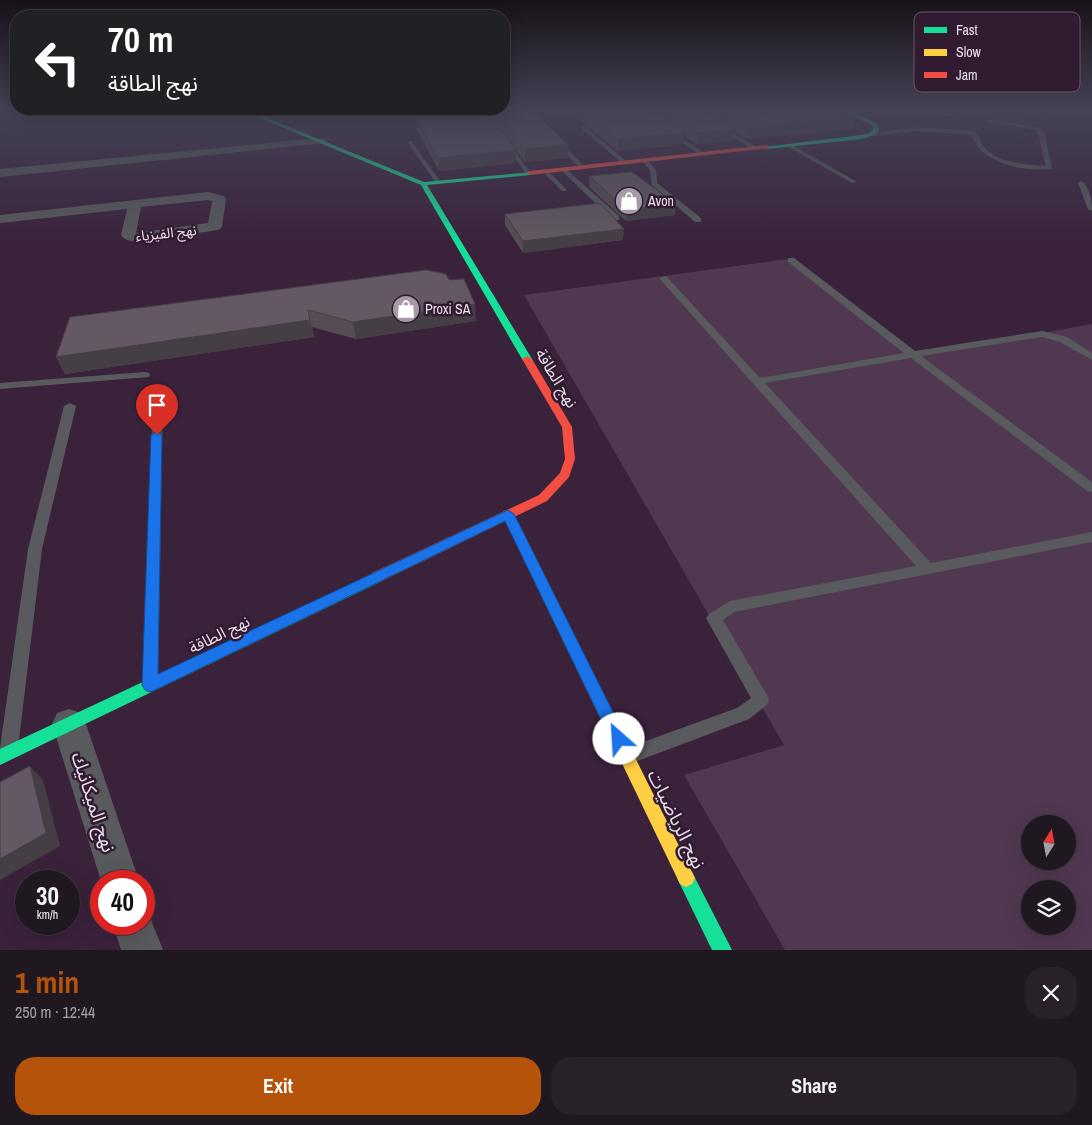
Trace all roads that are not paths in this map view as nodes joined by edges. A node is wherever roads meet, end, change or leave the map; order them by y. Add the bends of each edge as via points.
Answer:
1 (177, 155) edge
2 (354, 155) edge
3 (419, 155) edge
4 (515, 155) edge
5 (570, 155) edge
6 (616, 155) edge
7 (689, 155) edge
8 (808, 155) edge
9 (992, 155) edge
10 (1047, 155) edge
11 (644, 160) junction
12 (624, 162) junction
13 (582, 167) junction
14 (563, 169) junction
15 (545, 171) junction
16 (0, 173) edge
17 (528, 173) junction
18 (438, 182) junction
19 (854, 182) dead end
20 (1081, 183) dead end
21 (423, 184) junction
22 (564, 190) dead end
23 (135, 204) junction
24 (1092, 209) edge
25 (616, 218) edge
26 (0, 219) edge
27 (698, 220) dead end
28 (791, 260) dead end
29 (664, 278) dead end
30 (912, 354) junction
31 (1092, 357) edge
32 (145, 375) dead end
33 (758, 381) junction
34 (0, 386) edge
35 (158, 396) dead end
36 (70, 406) dead end
37 (1092, 488) edge
38 (508, 514) junction
39 (1092, 536) edge
40 (928, 569) junction
41 (150, 685) junction
42 (69, 724) junction
43 (4, 755) edge
44 (627, 756) junction
45 (116, 870) edge
46 (137, 935) edge
47 (142, 950) edge
48 (722, 950) edge

1 - 16 street
2 - 21 street
3 - 18 lane
4 - 17 lane
5 - 13 lane
6 - 12 lane
7 - 11 street
8 - 19 lane
9 - 10 lane via 1010,164 1050,168
11 - 12 street
11 - 27 lane via 653,170 654,184
12 - 13 street
13 - 14 street
14 - 15 street
14 - 25 lane
15 - 17 street
15 - 22 lane
17 - 18 street
18 - 21 street
20 - 24 lane
21 - 38 street, نهج الطاقة via 567,427 573,450 559,484 543,498
23 - 23 street, نهج الفيزياء via 208,196 219,199 215,226 137,238 128,235
23 - 26 street, نهج الفيزياء
28 - 30 lane
29 - 33 lane
30 - 31 lane via 1046,333 1057,335
30 - 33 lane
30 - 37 lane
32 - 34 lane
33 - 40 lane
35 - 41 lane
36 - 43 lane via 36,549
38 - 41 street, نهج الطاقة
38 - 44 street, نهج الرياضيات
39 - 40 lane
40 - 44 lane via 730,607 714,618 761,700 743,714
41 - 42 street, نهج الطاقة
42 - 43 street, نهج الطاقة
42 - 45 street, نهج الميكانيك
44 - 48 street, نهج الرياضيات
46 - 47 street

